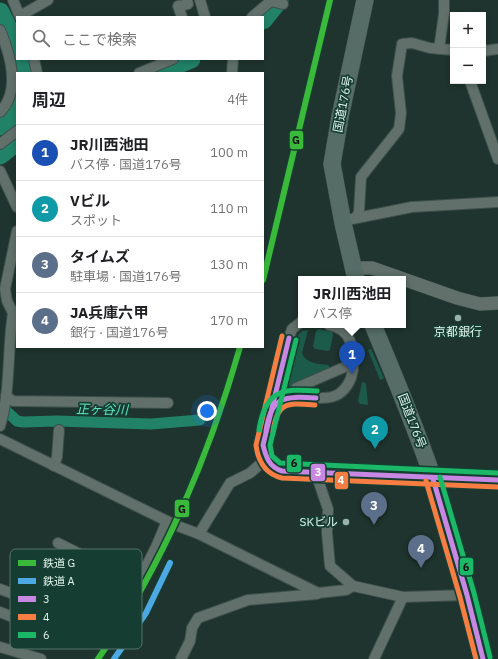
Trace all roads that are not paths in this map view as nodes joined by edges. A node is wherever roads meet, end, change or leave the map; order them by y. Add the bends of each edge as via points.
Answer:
1 (13, 0) edge
2 (48, 0) edge
3 (187, 0) edge
4 (200, 0) edge
5 (272, 0) edge
6 (365, 0) edge
7 (444, 0) edge
8 (282, 4) dead end
9 (20, 16) edge
10 (22, 16) edge
11 (182, 16) edge
12 (205, 16) edge
13 (253, 16) edge
14 (0, 30) edge
15 (439, 49) junction
16 (498, 49) edge
17 (450, 50) edge
18 (486, 51) edge
19 (34, 60) edge
20 (167, 60) edge
21 (233, 60) edge
22 (156, 62) edge
23 (38, 72) edge
24 (141, 72) edge
25 (232, 72) edge
26 (471, 84) edge
27 (0, 112) edge
28 (16, 132) edge
29 (0, 144) edge
30 (498, 159) edge
31 (0, 171) edge
32 (498, 202) edge
33 (16, 205) edge
34 (349, 220) junction
35 (16, 241) edge
36 (355, 273) edge
37 (395, 276) edge
38 (12, 280) edge
39 (406, 280) edge
40 (8, 301) edge
41 (498, 303) edge
42 (298, 324) edge
43 (339, 328) edge
44 (374, 328) edge
45 (354, 356) junction
46 (290, 398) junction
47 (5, 399) junction
48 (168, 403) dead end
49 (271, 409) junction
50 (0, 426) edge
51 (59, 430) dead end
52 (0, 439) edge
53 (266, 460) junction
54 (54, 466) junction
55 (282, 471) joint
56 (316, 474) junction
57 (433, 479) junction
58 (498, 480) edge
59 (167, 520) junction
60 (199, 534) junction
61 (58, 543) dead end
62 (70, 549) edge
63 (142, 575) edge
64 (353, 586) junction
65 (0, 589) edge
66 (10, 593) edge
67 (318, 593) junction
68 (467, 595) junction
69 (403, 598) junction
70 (0, 612) edge
71 (10, 616) edge
72 (0, 647) edge
73 (185, 657) edge
74 (41, 659) edge
75 (374, 659) edge
76 (483, 659) edge

1 - 9 street
2 - 10 street
3 - 11 street via 188,4 178,6
4 - 12 street
5 - 8 street
5 - 13 street
6 - 34 highway, 国道176号 via 332,164
7 - 15 street
14 - 27 street via 10,58 12,78 6,106
15 - 17 street
15 - 34 street via 412,43 402,44 397,76 401,113 399,129 360,177 359,212
16 - 18 street
19 - 23 street
20 - 22 street
21 - 25 street
22 - 24 street
26 - 30 street
28 - 29 street
31 - 33 street
32 - 34 street via 412,207
34 - 36 highway, 国道176号
35 - 38 street
36 - 37 street via 372,268
38 - 40 street via 5,289
39 - 41 street via 480,304
40 - 47 street via 13,313
42 - 49 street via 292,329 289,338
43 - 45 street via 348,337
44 - 57 highway, 国道176号 via 409,410
45 - 46 street via 347,366 296,388
45 - 46 street via 348,384 336,396 328,399
46 - 49 street via 280,401
47 - 48 street
47 - 50 street
49 - 53 street via 263,444
51 - 54 street
52 - 54 street
53 - 55 street
53 - 60 street via 250,473 230,483
54 - 59 street
55 - 56 street
56 - 57 street
56 - 64 street via 328,508 330,566
57 - 58 street
57 - 68 highway, 国道176号
59 - 60 street
59 - 63 street
60 - 67 street
61 - 62 street
64 - 67 street via 346,590
64 - 69 street
65 - 66 street
67 - 73 street via 248,600 198,618 192,628
68 - 69 street
68 - 76 highway, 国道176号
69 - 75 street
70 - 71 street
72 - 74 street

